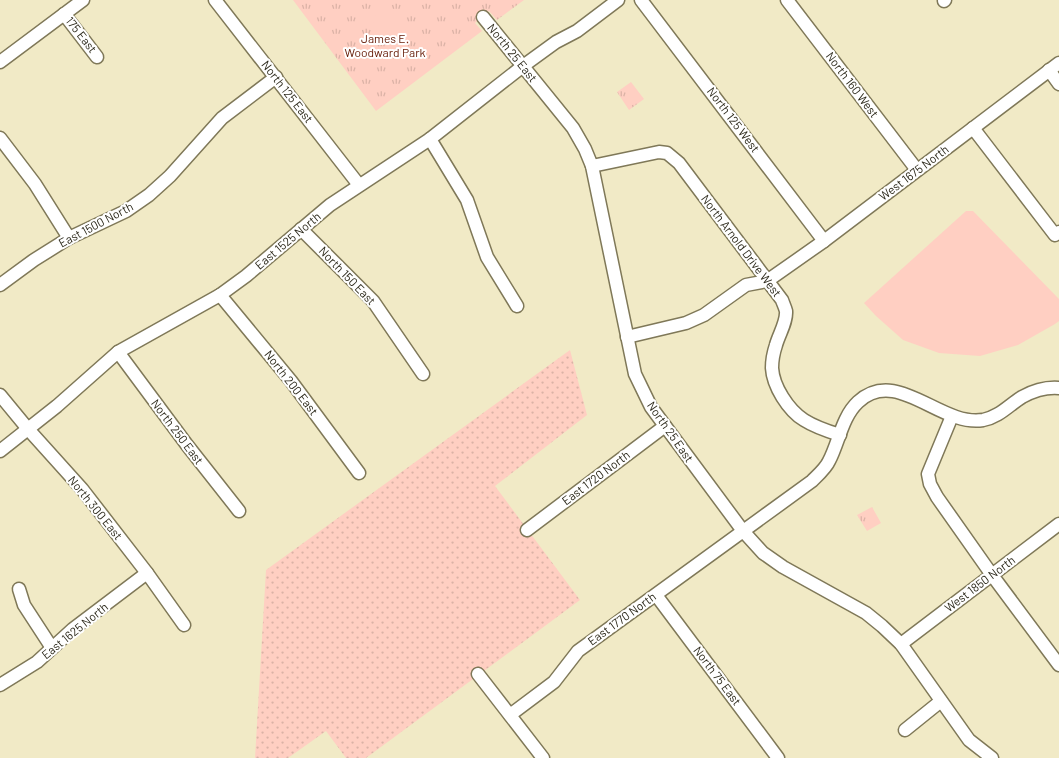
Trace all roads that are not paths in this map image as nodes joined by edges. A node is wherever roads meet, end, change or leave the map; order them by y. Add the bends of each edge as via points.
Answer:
1 (82, 0) edge
2 (215, 0) edge
3 (618, 0) edge
4 (641, 0) edge
5 (787, 0) edge
6 (64, 14) junction
7 (483, 18) dead end
8 (97, 57) dead end
9 (0, 62) edge
10 (523, 66) junction
11 (1054, 66) edge
12 (276, 77) junction
13 (1059, 84) edge
14 (973, 128) junction
15 (0, 138) edge
16 (430, 139) junction
17 (592, 166) junction
18 (917, 170) junction
19 (359, 185) junction
20 (301, 229) junction
21 (1059, 232) edge
22 (69, 238) junction
23 (824, 241) junction
24 (767, 281) junction
25 (0, 285) edge
26 (220, 296) junction
27 (517, 306) dead end
28 (627, 337) junction
29 (118, 352) junction
30 (423, 374) dead end
31 (1059, 388) edge
32 (0, 395) edge
33 (952, 416) junction
34 (665, 426) junction
35 (28, 429) junction
36 (840, 435) junction
37 (0, 451) edge
38 (360, 473) dead end
39 (239, 511) dead end
40 (1059, 524) edge
41 (527, 530) dead end
42 (743, 531) junction
43 (147, 573) junction
44 (992, 575) junction
45 (19, 589) dead end
46 (656, 595) junction
47 (184, 625) dead end
48 (901, 644) junction
49 (52, 648) junction
50 (1059, 665) edge
51 (478, 674) dead end
52 (0, 685) edge
53 (941, 701) junction
54 (510, 715) junction
55 (905, 730) dead end
56 (543, 758) edge
57 (778, 758) edge
58 (992, 758) edge

1 - 6 street
2 - 12 street, North 125 East
3 - 10 street, East 1525 North
4 - 23 street, North 125 West
5 - 18 street, North 160 West
6 - 8 street, 175 East
6 - 9 street
7 - 10 street, North 25 East
10 - 16 street, East 1525 North
10 - 17 street, North 25 East via 573,128
11 - 13 street
11 - 14 street, West 1675 North
12 - 19 street, North 125 East
12 - 22 street, East 1500 North via 222,118 149,195 126,211
14 - 18 street, West 1675 North
14 - 21 street via 1055,235
15 - 22 street via 35,184
16 - 19 street, East 1525 North
16 - 27 street via 467,200 487,258
17 - 24 street, North Arnold Drive West via 667,153 678,163
17 - 28 street, North 25 East
18 - 23 street, West 1675 North
19 - 20 street, East 1525 North
20 - 26 street, East 1525 North
20 - 30 street, North 150 East via 373,301
22 - 25 street, East 1500 North
23 - 24 street, West 1675 North
24 - 28 street via 746,285 704,315 686,323
24 - 36 street, North Arnold Drive West via 786,310 772,368 783,399 802,419
26 - 29 street, East 1525 North
26 - 38 street, North 200 East via 291,381
28 - 34 street, North 25 East via 634,374
29 - 35 street, East 1525 North
29 - 39 street, North 250 East
31 - 33 street via 1023,396 998,415 983,420 962,420
32 - 35 street, North 300 East
33 - 36 street, East 1770 North via 898,392 883,390 869,394 857,403
33 - 44 street via 928,474 930,484
34 - 41 street, East 1720 North
34 - 42 street, North 25 East
35 - 37 street, East 1525 North
35 - 43 street, North 300 East via 82,490
36 - 42 street, East 1770 North via 829,462 812,481
40 - 44 street, West 1850 North
42 - 46 street, East 1770 North
42 - 48 street, North 25 East via 763,553 866,613
43 - 47 street, North 300 East
43 - 49 street, East 1625 North
44 - 48 street, West 1850 North
44 - 50 street
45 - 49 street via 24,606
46 - 54 street, East 1770 North via 578,651 554,682
46 - 57 street, North 75 East
48 - 53 street, North 25 East
49 - 52 street, East 1625 North via 37,662
51 - 54 street
53 - 55 street
53 - 58 street, North 25 East via 969,740
54 - 56 street

